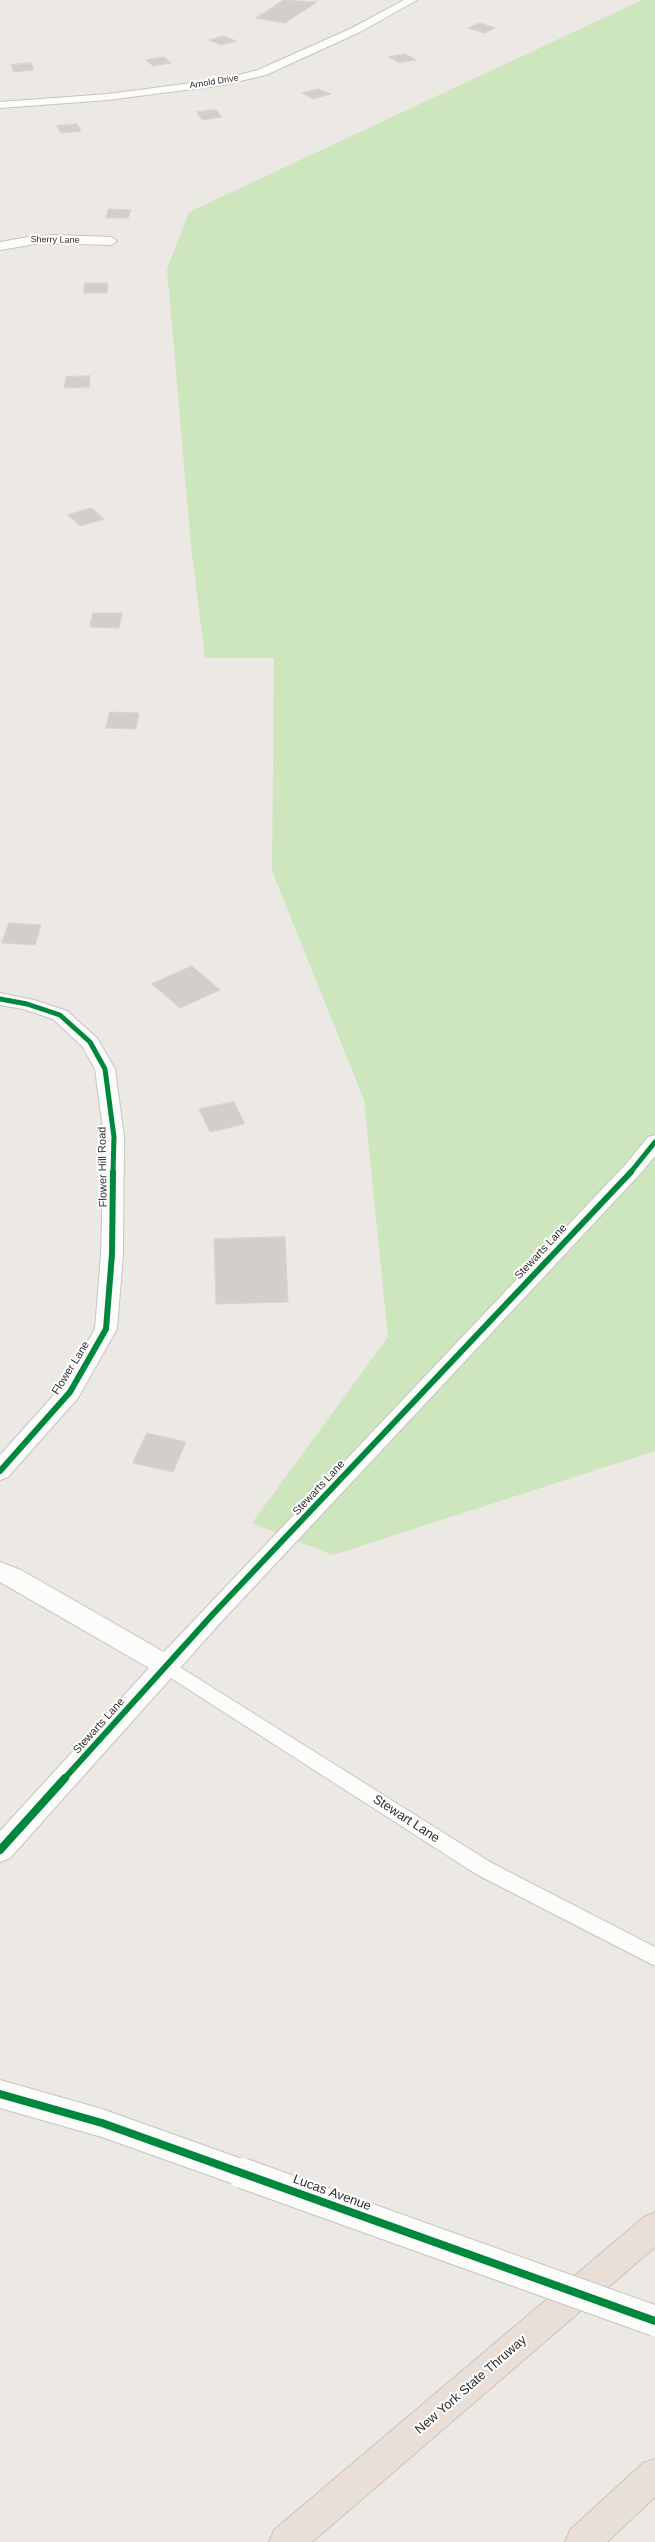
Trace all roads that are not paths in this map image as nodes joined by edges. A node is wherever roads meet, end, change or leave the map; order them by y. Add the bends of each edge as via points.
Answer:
1 (412, 0) edge
2 (0, 105) edge
3 (111, 241) dead end
4 (0, 246) edge
5 (0, 999) edge
6 (655, 1142) edge
7 (112, 1254) joint
8 (0, 1471) edge
9 (0, 1572) edge
10 (167, 1666) junction
11 (0, 1850) edge
12 (655, 1957) edge
13 (0, 2094) edge
14 (655, 2227) edge
15 (655, 2321) edge
16 (655, 2475) edge
17 (286, 2542) edge
18 (582, 2542) edge

1 - 2 street, Arnold Drive via 356,30 262,73 223,82 108,97
3 - 4 street, Sherry Lane via 43,238
5 - 7 street, Flower Hill Road via 27,1004 60,1015 90,1042 105,1069 114,1137
6 - 10 street, Stewarts Lane via 633,1169 213,1614
7 - 8 street, Flower Lane via 106,1329 70,1392
9 - 10 street
10 - 11 street, Stewarts Lane
10 - 12 lane, Stewart Lane via 483,1868
13 - 15 street, Lucas Avenue, bridge via 102,2123
14 - 17 highway, New York State Thruway
16 - 18 highway

